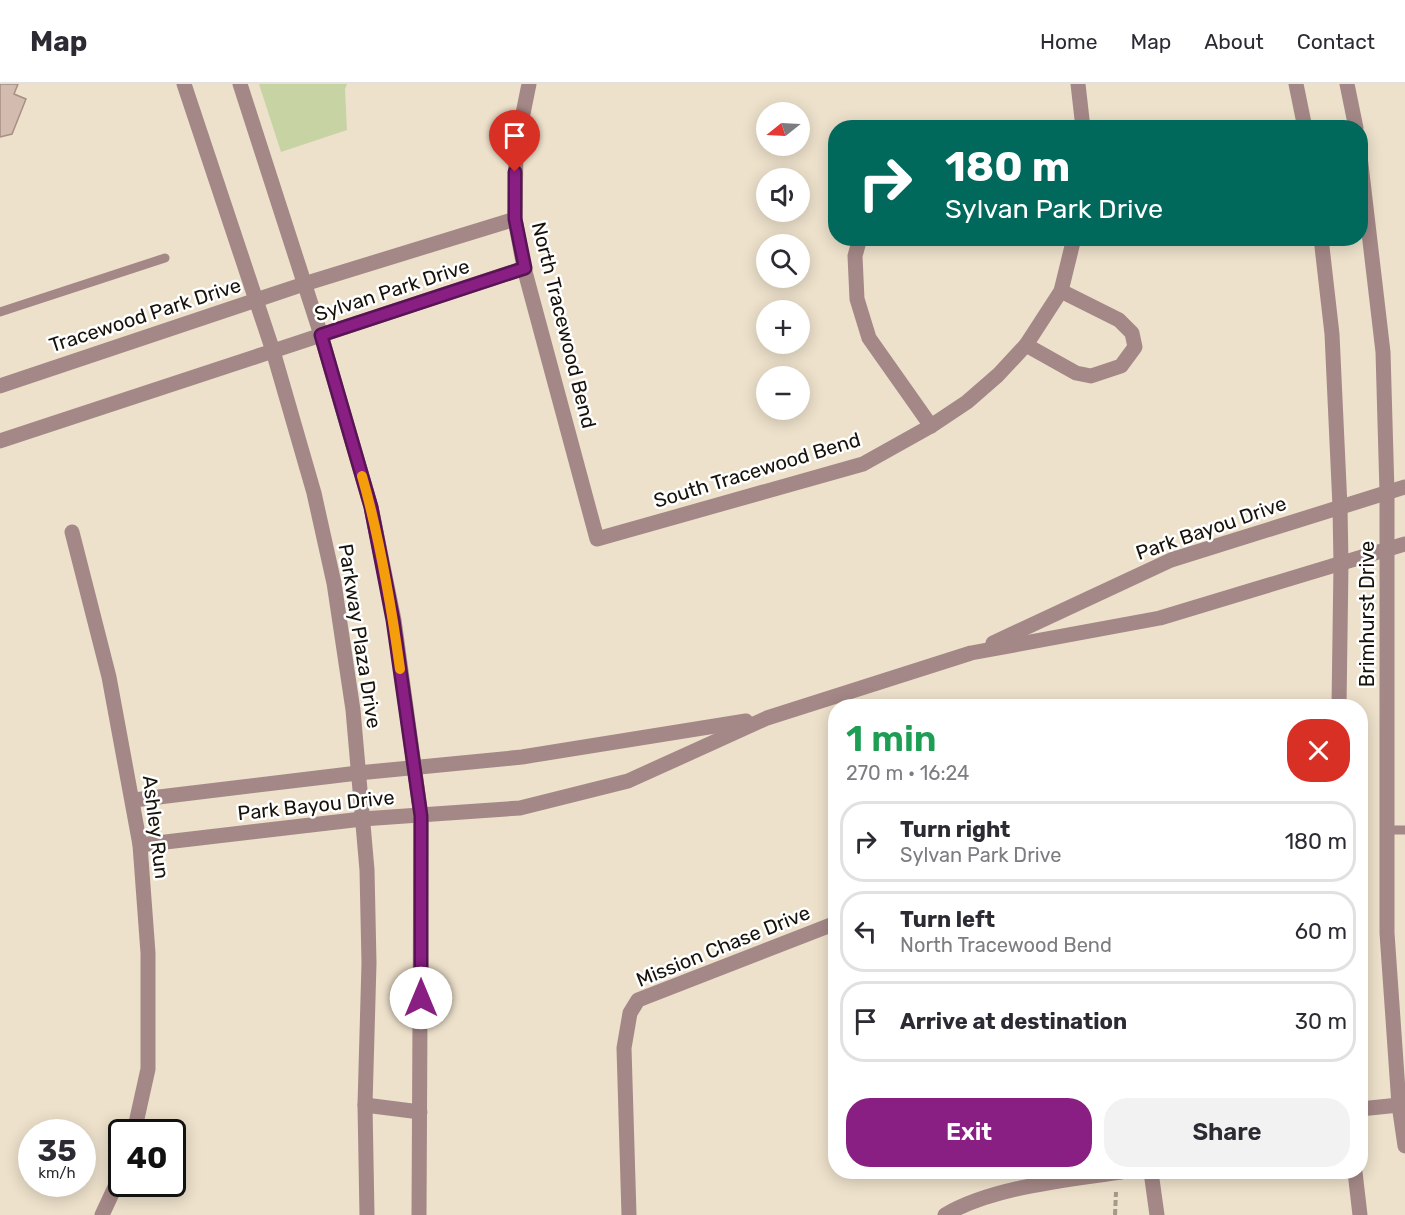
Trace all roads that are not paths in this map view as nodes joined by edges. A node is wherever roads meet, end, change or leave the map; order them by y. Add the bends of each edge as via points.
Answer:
1 (184, 84) edge
2 (240, 84) edge
3 (530, 84) edge
4 (1078, 84) edge
5 (1296, 84) edge
6 (1347, 84) edge
7 (1082, 120) edge
8 (1303, 120) edge
9 (1354, 120) edge
10 (515, 219) junction
11 (1368, 224) edge
12 (858, 246) edge
13 (1072, 246) edge
14 (1322, 246) edge
15 (165, 258) dead end
16 (525, 268) junction
17 (304, 284) junction
18 (1060, 291) junction
19 (257, 300) junction
20 (0, 312) edge
21 (321, 335) junction
22 (1026, 345) junction
23 (273, 351) junction
24 (0, 386) edge
25 (931, 426) junction
26 (0, 441) edge
27 (1405, 487) edge
28 (1388, 492) junction
29 (1340, 507) junction
30 (72, 532) dead end
31 (597, 539) joint
32 (1405, 544) edge
33 (1388, 550) junction
34 (1341, 564) junction
35 (971, 653) junction
36 (1339, 699) edge
37 (767, 718) junction
38 (414, 768) junction
39 (358, 773) junction
40 (134, 800) junction
41 (421, 816) junction
42 (362, 819) junction
43 (1387, 830) junction
44 (1405, 830) edge
45 (141, 845) junction
46 (828, 927) edge
47 (365, 1105) junction
48 (1399, 1105) junction
49 (1368, 1109) edge
50 (420, 1112) junction
51 (137, 1119) edge
52 (1405, 1146) edge
53 (1075, 1179) edge
54 (1152, 1179) edge
55 (1356, 1179) edge
56 (110, 1197) edge
57 (102, 1215) edge
58 (367, 1215) edge
59 (419, 1215) edge
60 (629, 1215) edge
61 (945, 1215) edge
62 (1158, 1215) edge
63 (1360, 1215) edge

1 - 19 street, Parkway Plaza Drive
2 - 17 street, Parkway Plaza Drive
3 - 10 street, North Tracewood Bend via 516,148
4 - 7 street
5 - 8 street
6 - 9 street
10 - 16 street, North Tracewood Bend
10 - 17 street, Sylvan Park Drive
11 - 28 street, Brimhurst Drive via 1383,352
12 - 25 street via 857,299 869,338
13 - 18 street, South Tracewood Bend
14 - 29 street, Brimhurst Drive via 1332,334
15 - 20 lane
16 - 21 street, Sylvan Park Drive
16 - 31 street, North Tracewood Bend
17 - 19 street, Tracewood Park Drive
17 - 21 street, Parkway Plaza Drive
18 - 22 street, South Tracewood Bend
18 - 22 street via 1119,320 1132,333 1135,347 1122,366 1091,376 1076,373
19 - 23 street, Parkway Plaza Drive
19 - 24 street, Tracewood Park Drive
21 - 23 street, Sylvan Park Drive
21 - 38 street, Parkway Plaza Drive via 371,507 393,620
22 - 25 street, South Tracewood Bend via 967,402
23 - 26 street
23 - 39 street, Parkway Plaza Drive via 314,493 334,584
25 - 31 street, South Tracewood Bend via 863,464
27 - 28 street, Park Bayou Drive
28 - 29 street, Park Bayou Drive
28 - 33 street, Brimhurst Drive
29 - 34 street, Brimhurst Drive
29 - 35 street, Park Bayou Drive via 1171,560
30 - 40 street, Ashley Run via 109,676
32 - 33 street, Park Bayou Drive
33 - 34 street, Park Bayou Drive
33 - 43 street, Brimhurst Drive
34 - 35 street, Park Bayou Drive via 1160,618
34 - 36 street, Brimhurst Drive
35 - 37 street, Park Bayou Drive
37 - 38 street, Park Bayou Drive via 522,757
37 - 41 street, Park Bayou Drive via 628,781 520,808
38 - 39 street, Park Bayou Drive
38 - 41 street, Parkway Plaza Drive
39 - 40 street, Park Bayou Drive
39 - 42 street, Parkway Plaza Drive
40 - 45 street, Ashley Run
41 - 42 street, Park Bayou Drive
41 - 50 street, Parkway Plaza Drive
42 - 45 street, Park Bayou Drive
42 - 47 street, Parkway Plaza Drive via 369,963
43 - 44 lane
43 - 48 street, Brimhurst Drive via 1387,933
45 - 51 street, Ashley Run via 148,953 148,1069
46 - 60 street, Mission Chase Drive via 638,1000 630,1013 624,1048
47 - 50 street
47 - 58 street, Parkway Plaza Drive
48 - 49 street
48 - 52 street, Brimhurst Drive
50 - 59 street, Parkway Plaza Drive
53 - 61 street via 964,1204
54 - 62 street
55 - 63 street
56 - 57 street

